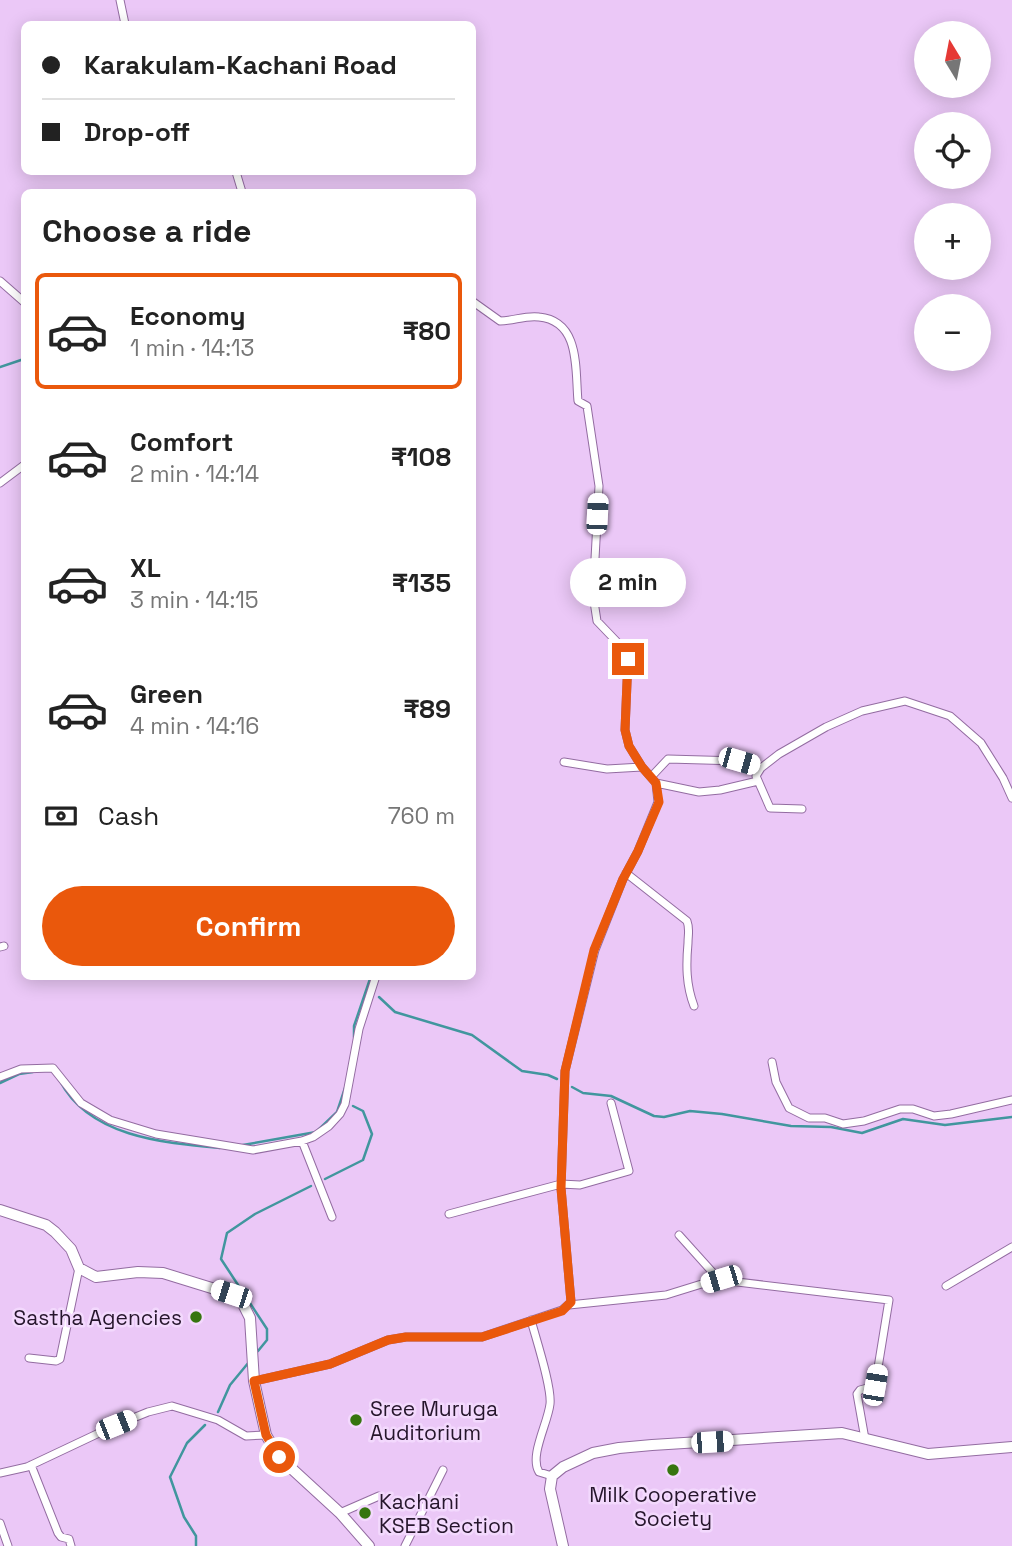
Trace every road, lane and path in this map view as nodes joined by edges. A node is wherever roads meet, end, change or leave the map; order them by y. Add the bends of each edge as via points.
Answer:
1 (120, 0) edge
2 (124, 21) edge
3 (0, 281) edge
4 (21, 299) edge
5 (476, 304) edge
6 (21, 467) edge
7 (0, 483) edge
8 (564, 762) dead end
9 (642, 767) junction
10 (761, 768) junction
11 (654, 780) junction
12 (758, 781) junction
13 (1012, 798) edge
14 (802, 809) dead end
15 (626, 873) junction
16 (375, 980) edge
17 (694, 1006) dead end
18 (772, 1062) dead end
19 (0, 1077) edge
20 (1012, 1100) edge
21 (611, 1103) dead end
22 (302, 1141) junction
23 (561, 1184) junction
24 (0, 1210) edge
25 (449, 1214) dead end
26 (332, 1217) dead end
27 (679, 1235) dead end
28 (1012, 1247) edge
29 (79, 1268) junction
30 (721, 1279) junction
31 (946, 1286) dead end
32 (569, 1305) junction
33 (531, 1320) junction
34 (29, 1359) dead end
35 (254, 1381) junction
36 (266, 1435) junction
37 (865, 1439) junction
38 (1012, 1447) edge
39 (31, 1465) junction
40 (443, 1470) dead end
41 (0, 1473) edge
42 (552, 1476) junction
43 (379, 1496) dead end
44 (340, 1513) junction
45 (0, 1523) edge
46 (8, 1546) edge
47 (71, 1546) edge
48 (369, 1546) edge
49 (405, 1546) edge
50 (563, 1546) edge

1 - 2 street
3 - 4 street
5 - 9 street via 500,321 552,319 571,338 578,401 587,406 599,486 593,595 597,621 628,659 625,730
6 - 7 street
8 - 9 street via 607,769
9 - 11 street
10 - 11 street via 739,761 668,759
10 - 12 street
10 - 13 street via 825,727 862,711 905,701 950,716 981,743
11 - 12 street via 699,792
11 - 15 street via 659,802
12 - 14 street via 770,808
15 - 17 street via 687,921 688,990
15 - 23 street via 594,950 565,1071
16 - 22 street via 359,1029 345,1104 330,1126
18 - 20 street via 789,1108 808,1118 844,1124 900,1109 934,1116
19 - 22 street via 21,1069 53,1068 82,1103 110,1120 156,1134 253,1150
21 - 23 street via 629,1171 580,1185
22 - 26 street
23 - 25 street
23 - 32 street
24 - 29 main road via 55,1232 71,1249
27 - 30 street
28 - 31 street
29 - 34 street via 60,1359
29 - 35 main road via 96,1277 163,1273 237,1296 250,1318
30 - 32 street via 666,1295
30 - 37 street via 889,1300 875,1386 857,1394
32 - 33 street
33 - 35 street via 482,1337 388,1340 330,1364
33 - 42 street via 550,1400 536,1468
35 - 36 main road
36 - 39 street via 246,1436 218,1420 172,1406 116,1425
36 - 44 main road via 279,1457
37 - 38 main road via 928,1454
37 - 42 main road via 842,1433 619,1448 593,1453
39 - 41 street
39 - 47 street via 58,1533
40 - 49 street
42 - 50 main road via 550,1489
43 - 44 street
44 - 48 main road
45 - 46 street

